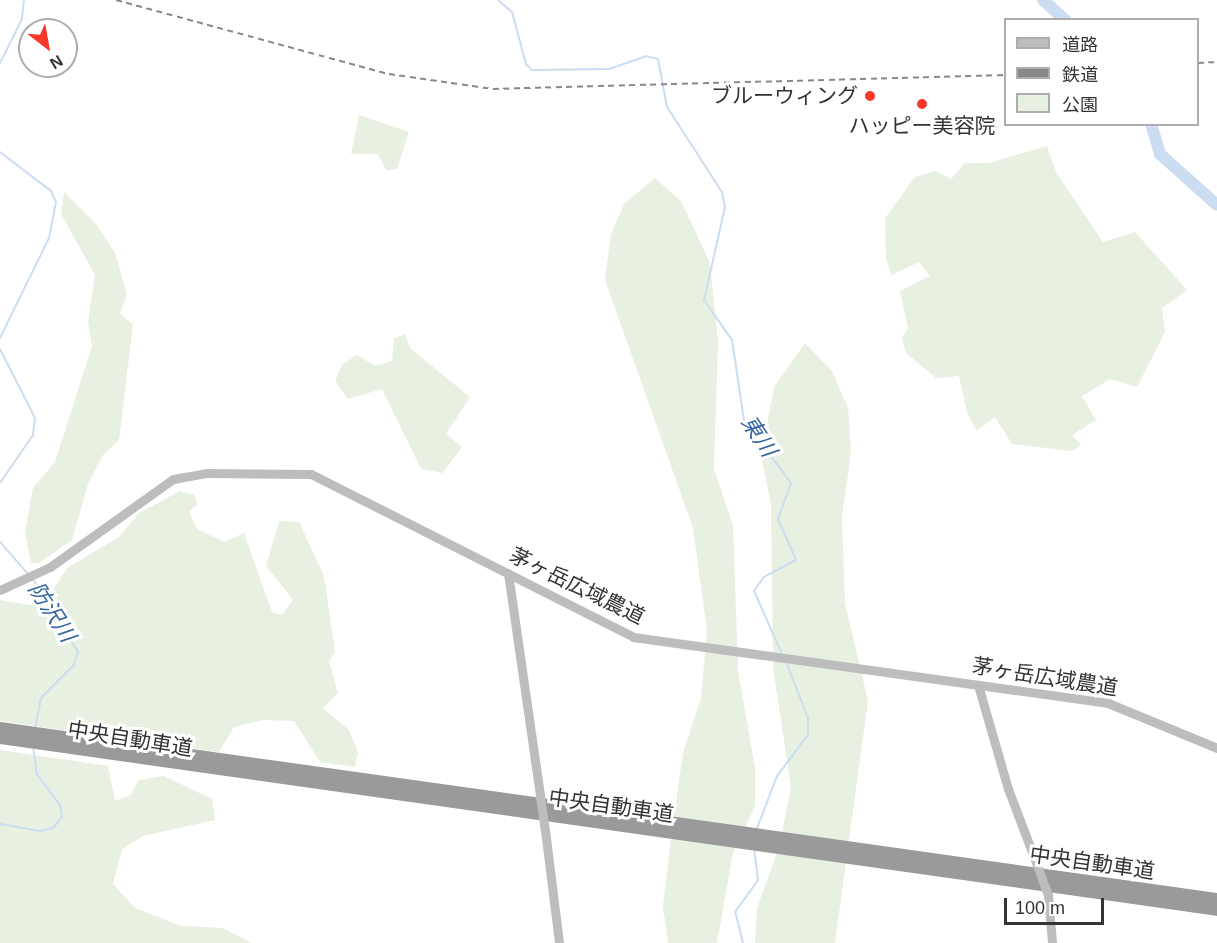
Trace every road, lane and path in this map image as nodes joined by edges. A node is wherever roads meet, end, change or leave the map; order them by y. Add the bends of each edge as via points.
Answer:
1 (508, 573) junction
2 (0, 590) edge
3 (978, 685) junction
4 (0, 728) edge
5 (0, 738) edge
6 (1217, 748) edge
7 (114, 751) junction
8 (820, 851) junction
9 (1217, 899) edge
10 (1217, 910) edge
11 (559, 943) edge
12 (1052, 943) edge

1 - 2 street, 茅ヶ岳広域農道 via 321,476 207,473 156,489 50,567
1 - 3 street, 茅ヶ岳広域農道 via 633,637
1 - 11 street, bridge
3 - 6 street, 茅ヶ岳広域農道 via 1108,703
3 - 12 street, bridge via 1001,769 1048,895
4 - 7 highway, 中央自動車道
5 - 7 highway, 中央自動車道
7 - 8 highway, 中央自動車道
8 - 9 highway, 中央自動車道
8 - 10 highway, 中央自動車道

